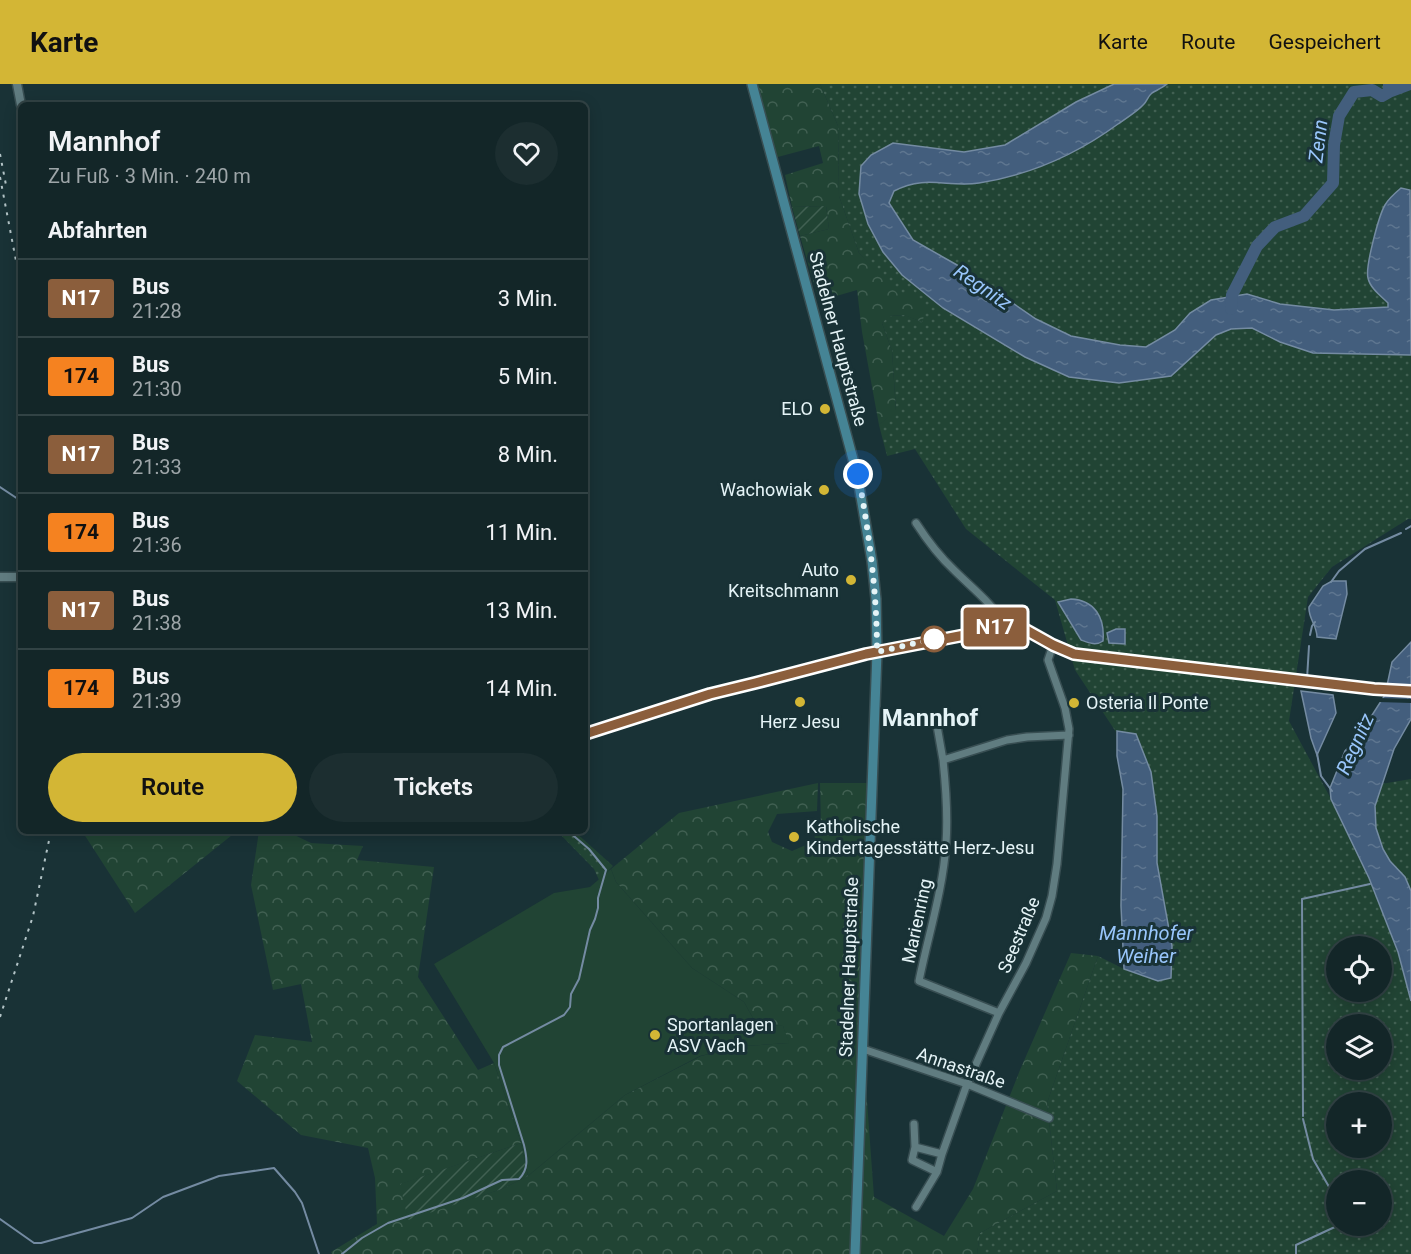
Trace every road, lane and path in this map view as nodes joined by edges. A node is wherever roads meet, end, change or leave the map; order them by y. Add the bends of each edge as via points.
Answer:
1 (17, 84) edge
2 (752, 84) edge
3 (20, 102) edge
4 (916, 523) dead end
5 (0, 577) edge
6 (18, 577) edge
7 (1005, 625) junction
8 (1053, 645) junction
9 (877, 652) junction
10 (1411, 691) edge
11 (936, 720) dead end
12 (588, 733) edge
13 (1069, 735) junction
14 (943, 760) junction
15 (999, 1013) junction
16 (863, 1049) junction
17 (967, 1084) junction
18 (1049, 1118) dead end
19 (914, 1124) dead end
20 (915, 1147) junction
21 (942, 1154) junction
22 (937, 1172) junction
23 (916, 1207) dead end
24 (855, 1254) edge

1 - 3 street
2 - 9 main road, Stadelner Hauptstraße via 858,474 872,561
4 - 7 street via 934,550 983,597
5 - 6 street
7 - 8 main road via 1019,626
7 - 9 main road
8 - 10 main road via 1095,657
8 - 13 street, Seestraße via 1048,660 1069,719
9 - 12 street via 710,694
9 - 16 main road, Stadelner Hauptstraße
11 - 14 street, Marienring
13 - 14 street via 1007,740
13 - 15 street, Seestraße via 1052,896 1037,940
14 - 15 street, Marienring via 946,845 919,981
15 - 17 street, Seestraße
16 - 17 street, Annastraße
16 - 24 main road, Stadelner Hauptstraße
17 - 18 street, Annastraße
17 - 21 street, Seestraße
19 - 20 street
20 - 21 street
20 - 22 street via 912,1160
21 - 22 street, Seestraße
22 - 23 street, Seestraße

